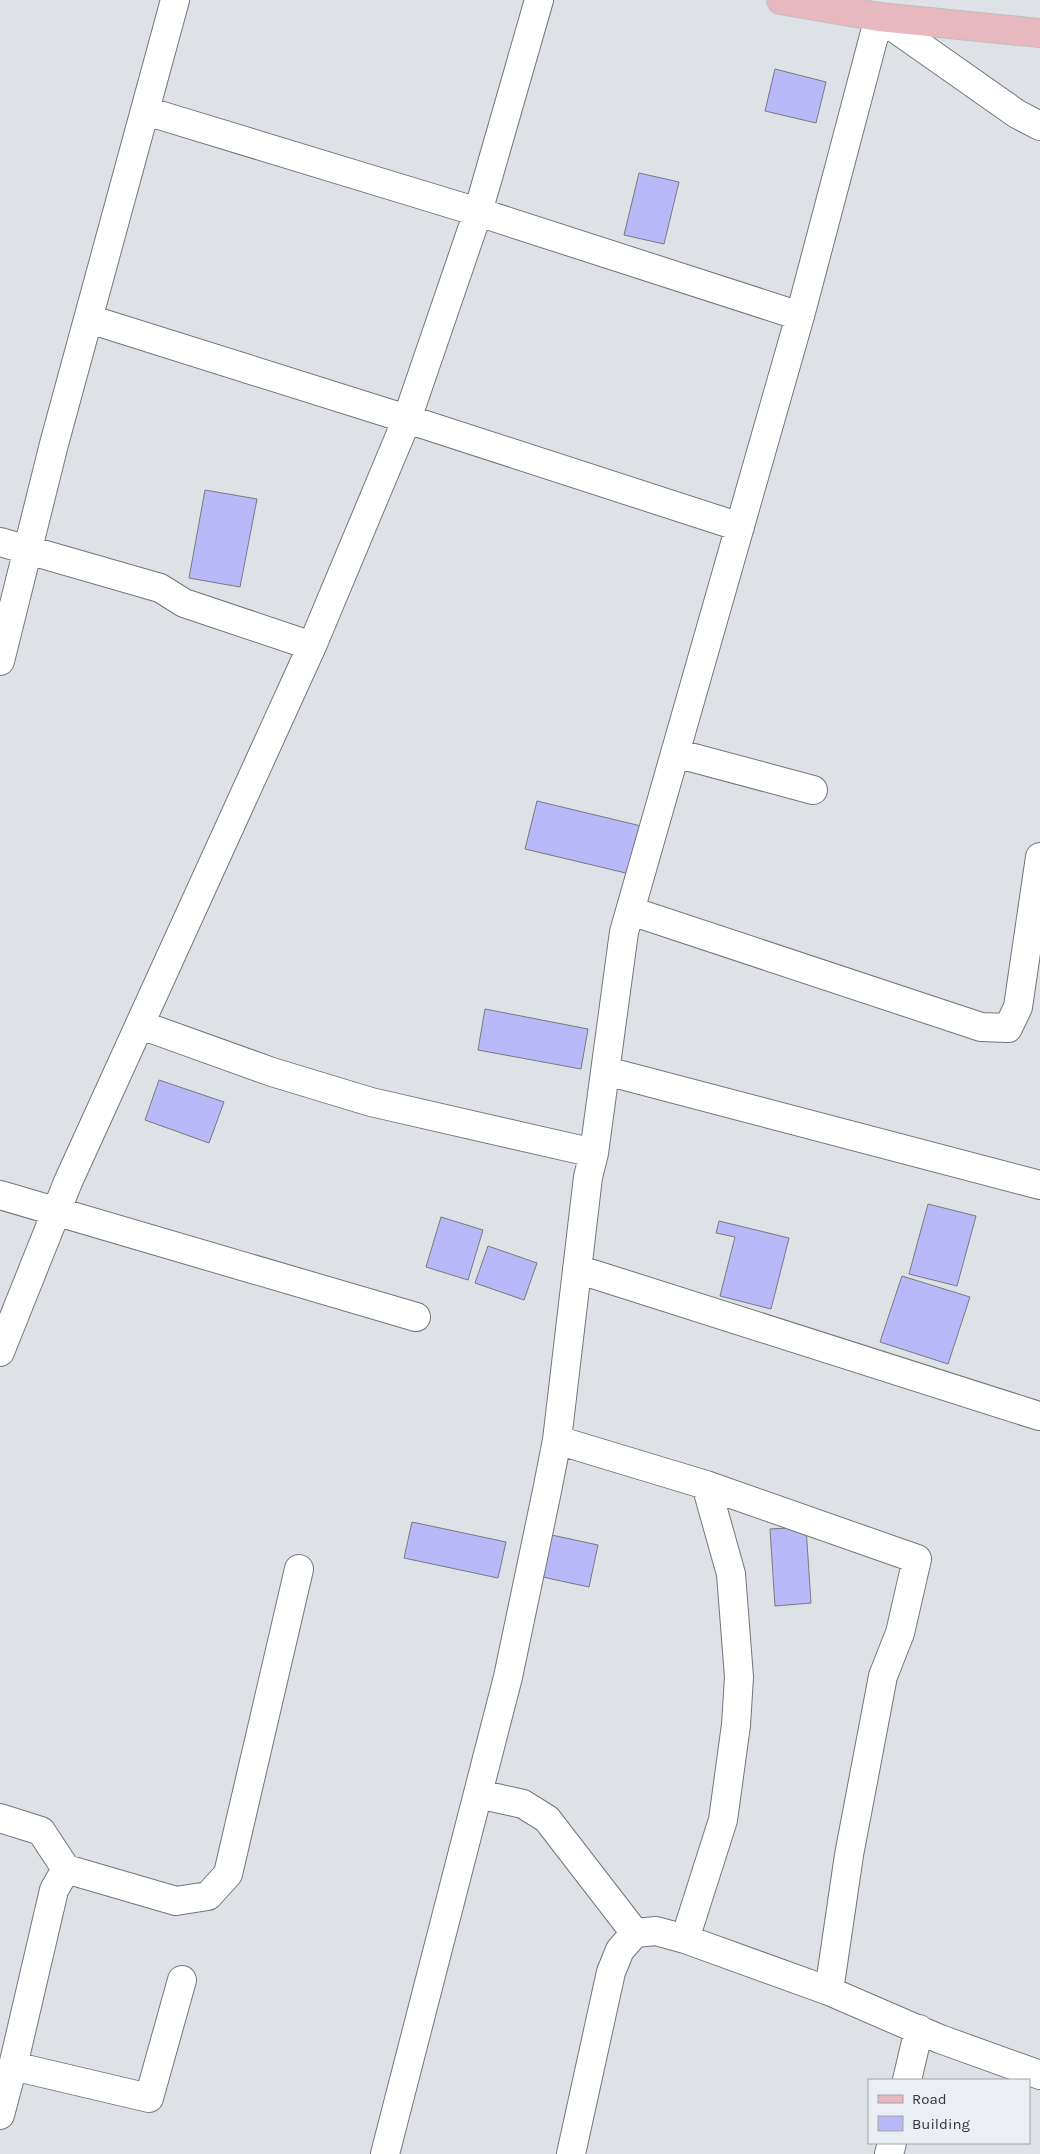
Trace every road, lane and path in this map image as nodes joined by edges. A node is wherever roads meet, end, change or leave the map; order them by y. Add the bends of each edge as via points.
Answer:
1 (174, 0) edge
2 (538, 0) edge
3 (781, 0) edge
4 (879, 17) junction
5 (1040, 33) edge
6 (146, 111) junction
7 (1040, 126) edge
8 (478, 212) junction
9 (800, 316) junction
10 (89, 319) junction
11 (407, 419) junction
12 (740, 527) junction
13 (0, 542) edge
14 (28, 549) junction
15 (312, 646) junction
16 (0, 661) edge
17 (675, 753) junction
18 (813, 790) dead end
19 (1040, 858) edge
20 (630, 911) junction
21 (141, 1025) junction
22 (606, 1070) junction
23 (594, 1153) junction
24 (1040, 1185) edge
25 (0, 1196) edge
26 (57, 1211) junction
27 (577, 1269) junction
28 (416, 1317) dead end
29 (0, 1352) edge
30 (1039, 1416) edge
31 (556, 1440) junction
32 (706, 1485) junction
33 (299, 1568) dead end
34 (478, 1794) junction
35 (0, 1818) edge
36 (66, 1869) junction
37 (635, 1933) junction
38 (685, 1940) junction
39 (182, 1980) dead end
40 (829, 1990) junction
41 (919, 2028) junction
42 (14, 2066) junction
43 (1040, 2075) edge
44 (907, 2079) edge
45 (0, 2115) edge
46 (385, 2154) edge
47 (571, 2154) edge

1 - 6 street
2 - 8 street
3 - 4 main road
4 - 5 main road
4 - 7 street via 1017,114
4 - 9 street
6 - 8 street
6 - 10 street
8 - 9 street
8 - 11 street
9 - 12 street
10 - 11 street
10 - 14 street
11 - 12 street
11 - 15 street
12 - 17 street
13 - 14 street
14 - 15 street via 160,588 184,603
14 - 16 street
15 - 21 street
17 - 18 street
17 - 20 street
19 - 20 street via 1018,1007 1008,1028 980,1027
20 - 22 street via 624,932
21 - 23 street via 272,1072 371,1102
21 - 26 street
22 - 23 street
22 - 24 street
23 - 27 street
25 - 26 street
26 - 28 street
26 - 29 street
27 - 30 street
27 - 31 street
31 - 32 street
31 - 34 street via 508,1677
32 - 38 street via 731,1574 739,1677 724,1820
32 - 40 street via 917,1560 900,1633 883,1676 849,1855
33 - 36 street via 228,1874 208,1896 176,1902
34 - 37 street via 523,1804 546,1819
34 - 46 street
35 - 36 street via 41,1831
36 - 42 street via 54,1890
37 - 38 street via 656,1931
37 - 47 street via 620,1950 611,1972
38 - 40 street
39 - 42 street via 149,2098
40 - 41 street
41 - 43 street via 940,2039
41 - 44 street
42 - 45 street

